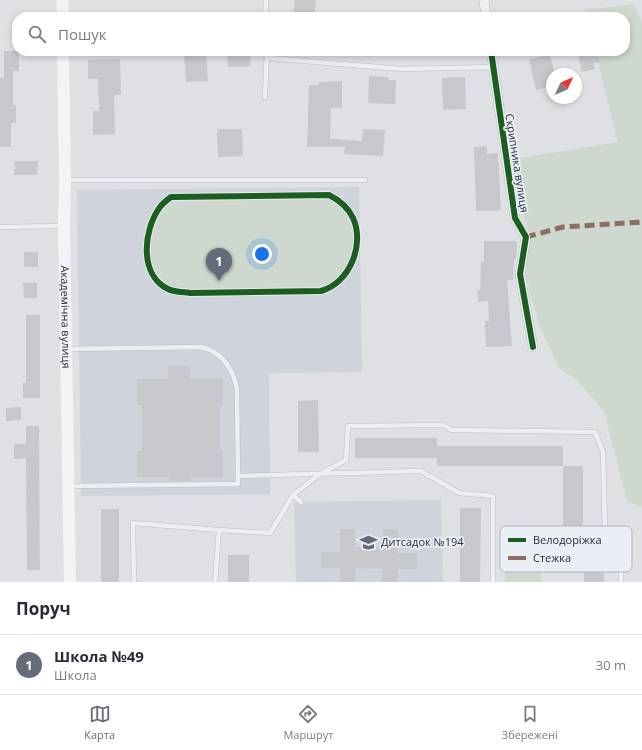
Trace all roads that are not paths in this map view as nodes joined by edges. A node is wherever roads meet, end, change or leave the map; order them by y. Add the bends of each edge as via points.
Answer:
1 (62, 0) edge
2 (266, 0) edge
3 (484, 0) edge
4 (63, 12) edge
5 (265, 12) edge
6 (485, 12) edge
7 (63, 56) edge
8 (492, 56) edge
9 (268, 58) joint
10 (494, 67) junction
11 (264, 97) dead end
12 (65, 180) junction
13 (365, 180) dead end
14 (64, 226) junction
15 (0, 227) edge
16 (533, 347) dead end
17 (66, 349) junction
18 (320, 474) junction
19 (238, 476) junction
20 (69, 486) junction
21 (293, 495) junction
22 (301, 502) dead end
23 (605, 526) edge
24 (219, 530) junction
25 (621, 572) edge
26 (70, 582) edge
27 (134, 582) edge
28 (215, 582) edge
29 (493, 582) edge
30 (621, 582) edge

1 - 4 main road
2 - 5 lane
3 - 6 street
7 - 12 main road, Академічна вулиця
8 - 10 street, Скрипника вулиця
9 - 10 lane via 402,69
9 - 11 lane
10 - 16 street, Скрипника вулиця via 515,218 526,237 520,274
12 - 13 lane
12 - 14 main road, Академічна вулиця
14 - 15 lane
14 - 17 main road, Академічна вулиця
17 - 19 lane via 202,347 218,354 231,369 237,389
17 - 20 main road, Академічна вулиця
18 - 19 lane
18 - 21 lane
18 - 23 lane via 346,460 348,426 443,425 452,430 595,432 603,452
18 - 29 lane via 421,471 459,493 493,496
19 - 20 lane via 238,484
20 - 26 main road, Академічна вулиця
21 - 22 lane
21 - 24 lane via 270,533
24 - 27 lane via 133,523
24 - 28 lane
25 - 30 lane

